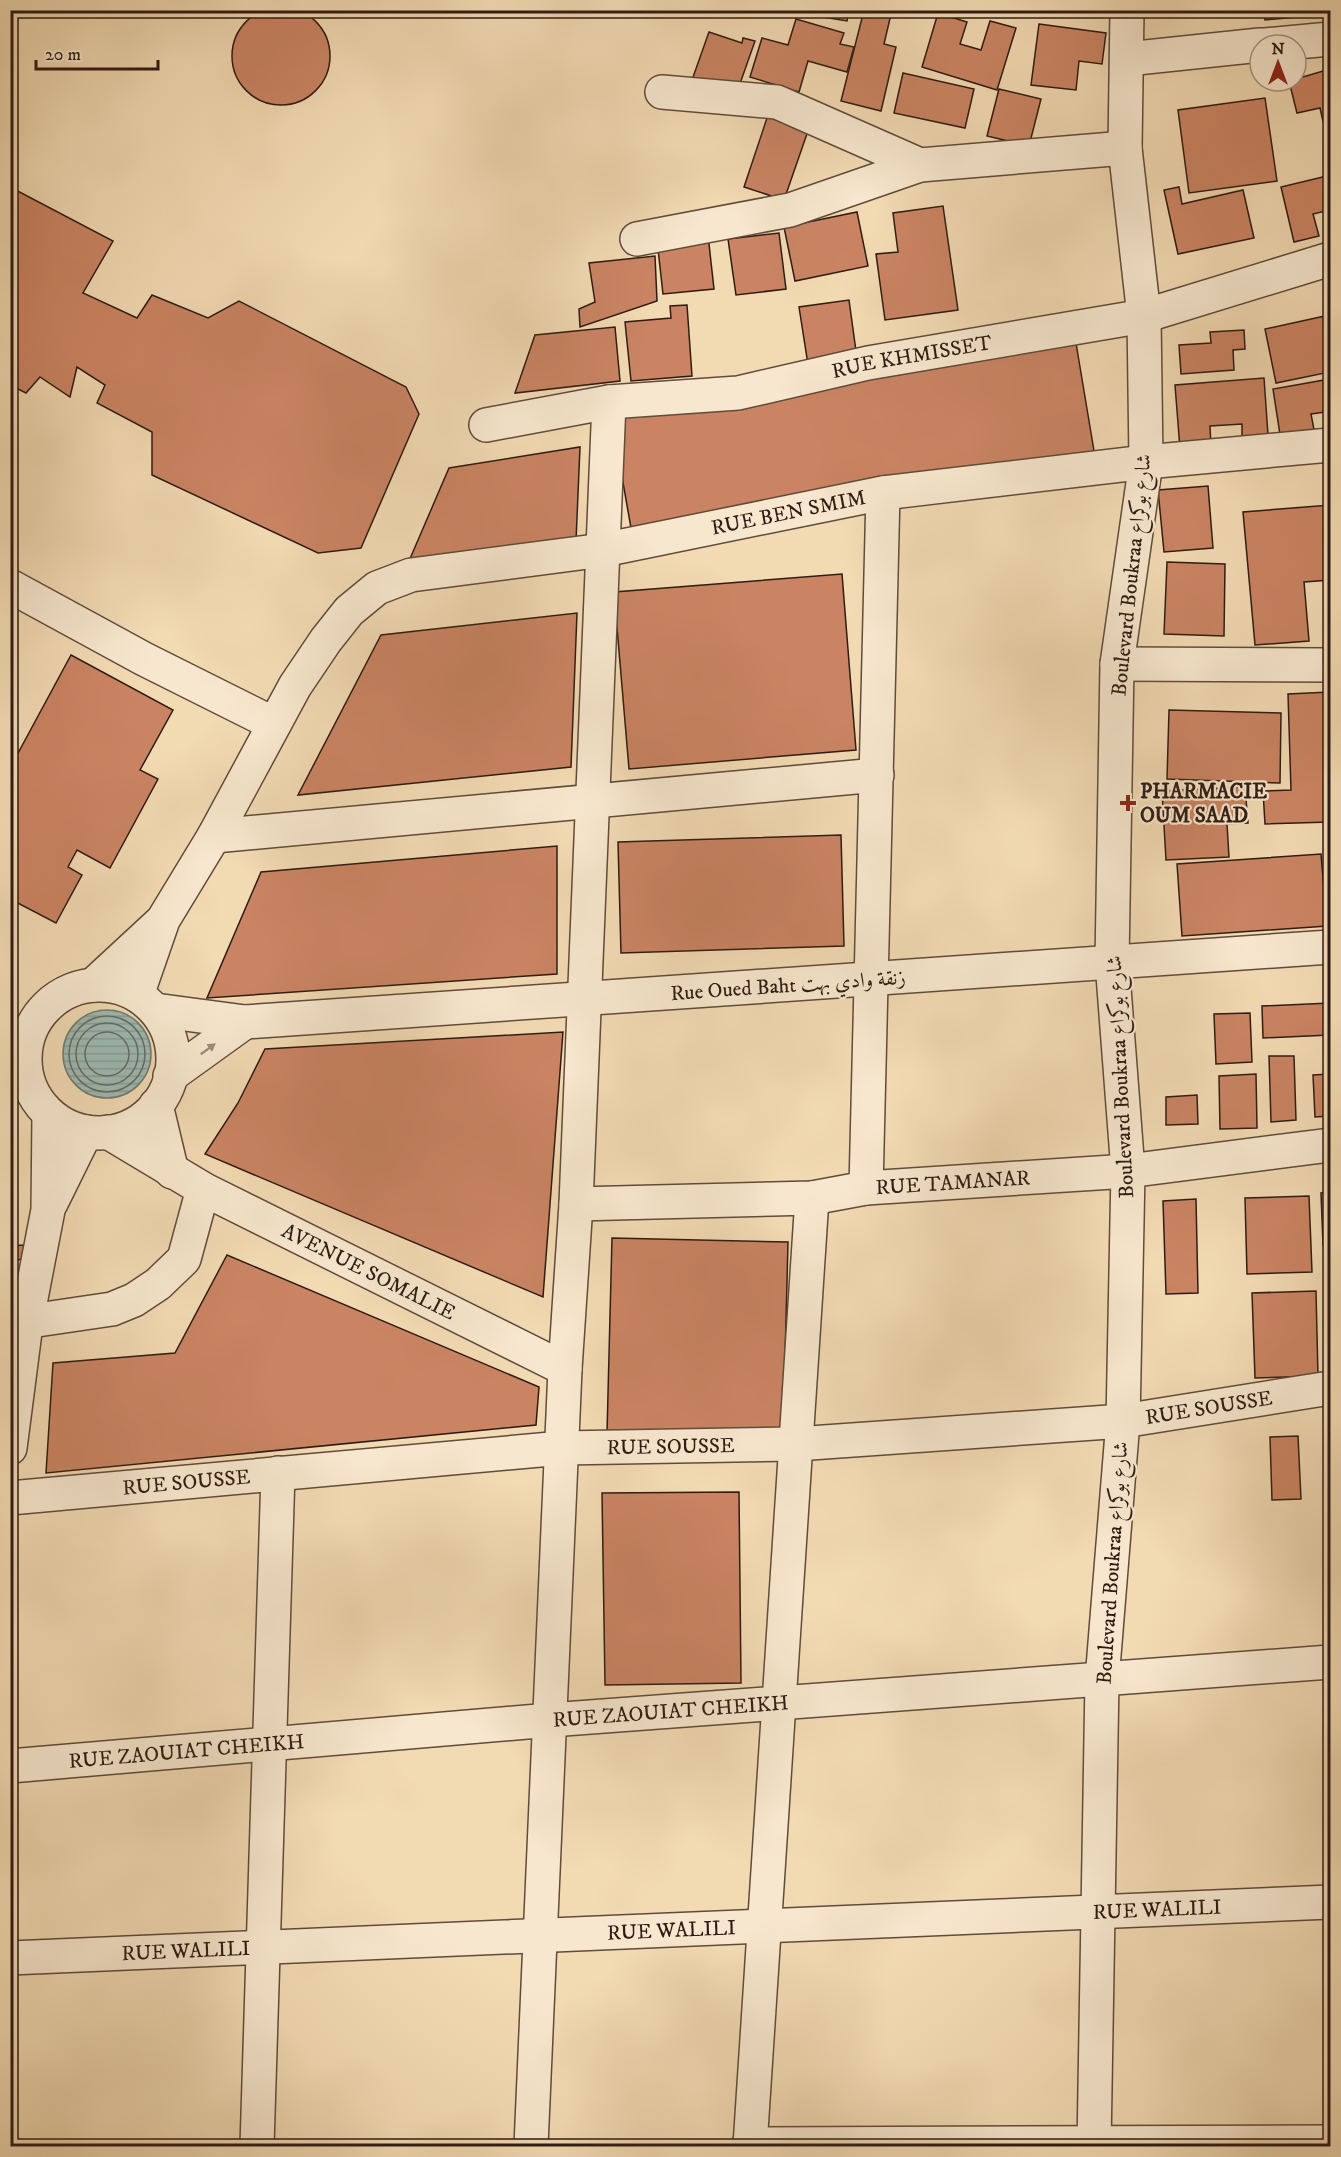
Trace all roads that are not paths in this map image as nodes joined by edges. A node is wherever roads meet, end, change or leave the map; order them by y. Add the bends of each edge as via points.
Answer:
1 (1127, 10) edge
2 (1330, 39) edge
3 (1308, 41) edge
4 (1248, 46) edge
5 (1127, 59) junction
6 (662, 92) dead end
7 (1125, 148) junction
8 (920, 165) junction
9 (637, 239) dead end
10 (1330, 259) edge
11 (1144, 316) junction
12 (609, 402) junction
13 (486, 425) dead end
14 (1330, 445) edge
15 (1146, 462) junction
16 (883, 493) junction
17 (603, 550) junction
18 (10, 586) edge
19 (1117, 664) junction
20 (1330, 665) edge
21 (274, 724) junction
22 (878, 775) junction
23 (591, 802) junction
24 (214, 836) junction
25 (163, 920) junction
26 (1330, 947) edge
27 (1112, 962) junction
28 (872, 979) junction
29 (93, 985) junction
30 (584, 999) junction
31 (146, 1003) junction
32 (23, 1022) edge
33 (245, 1022) junction
34 (163, 1091) junction
35 (33, 1103) edge
36 (97, 1132) junction
37 (1330, 1145) edge
38 (1128, 1171) junction
39 (172, 1172) junction
40 (203, 1188) junction
41 (866, 1188) junction
42 (812, 1198) junction
43 (576, 1204) junction
44 (48, 1210) junction
45 (18, 1324) edge
46 (565, 1369) junction
47 (1330, 1388) edge
48 (1123, 1421) junction
49 (796, 1444) junction
50 (10, 1448) edge
51 (562, 1448) junction
52 (278, 1473) junction
53 (10, 1498) edge
54 (1330, 1662) edge
55 (1102, 1680) junction
56 (778, 1704) junction
57 (550, 1720) junction
58 (271, 1742) junction
59 (10, 1766) edge
60 (1330, 1902) edge
61 (1098, 1911) junction
62 (766, 1926) junction
63 (542, 1934) junction
64 (265, 1946) junction
65 (10, 1958) edge
66 (1330, 2142) edge
67 (749, 2145) edge
68 (1094, 2145) edge
69 (258, 2146) edge
70 (531, 2146) edge

1 - 5 street, Boulevard Boukraa شارع بوكراع
2 - 3 street
4 - 5 street
5 - 7 street, Boulevard Boukraa شارع بوكراع
6 - 8 street via 777,102
7 - 8 street
7 - 11 street, Boulevard Boukraa شارع بوكراع
8 - 9 street via 790,210
10 - 11 street, RUE KHMISSET
11 - 12 street, RUE KHMISSET via 868,363 738,393
11 - 15 street, Boulevard Boukraa شارع بوكراع
12 - 13 street, RUE KHMISSET
12 - 17 street
14 - 15 street, RUE BEN SMIM
15 - 16 street, RUE BEN SMIM
15 - 19 street, Boulevard Boukraa شارع بوكراع
16 - 17 street, RUE BEN SMIM
16 - 22 street
17 - 21 street, RUE BEN SMIM via 411,575 378,588 349,611 326,640
17 - 23 street
18 - 21 street
19 - 20 street
19 - 27 street, Boulevard Boukraa شارع بوكراع
21 - 24 street, RUE BEN SMIM
22 - 23 street
22 - 28 street
23 - 24 street
23 - 30 street
24 - 25 street, RUE BEN SMIM
25 - 29 street
25 - 31 street
26 - 27 street, Rue Oued Baht زنقة وادي بهت
27 - 28 street, Rue Oued Baht زنقة وادي بهت
27 - 38 street, Boulevard Boukraa شارع بوكراع
28 - 30 street, Rue Oued Baht زنقة وادي بهت
28 - 41 street
29 - 31 street via 116,987
29 - 32 street via 71,990
30 - 33 street, Rue Oued Baht زنقة وادي بهت
30 - 43 street
31 - 33 street, Rue Oued Baht زنقة وادي بهت
31 - 34 street via 167,1030 173,1053
32 - 35 street via 27,1039 24,1062
34 -> 33 street
34 - 36 street via 143,1118 126,1127
34 - 39 street
35 - 36 street via 60,1122
35 - 44 street
36 - 39 street, AVENUE SOMALIE
36 - 44 street
37 - 38 street, RUE TAMANAR
38 - 41 street, RUE TAMANAR
38 - 48 street, Boulevard Boukraa شارع بوكراع
39 - 40 street, AVENUE SOMALIE
40 - 45 street via 184,1259 158,1284 112,1309
40 - 46 street, AVENUE SOMALIE
41 - 42 street, RUE TAMANAR
42 - 43 street, RUE TAMANAR
42 - 49 street
43 - 46 street
44 - 45 street
45 - 50 street
46 - 51 street
47 - 48 street, RUE SOUSSE
48 - 49 street, RUE SOUSSE
48 - 55 street, Boulevard Boukraa شارع بوكراع
49 - 51 street, RUE SOUSSE
49 - 56 street
51 - 52 street, RUE SOUSSE
51 - 57 street
52 - 53 street, RUE SOUSSE
52 - 58 street
54 - 55 street, RUE ZAOUIAT CHEIKH
55 - 56 street, RUE ZAOUIAT CHEIKH
55 - 61 street, Boulevard Boukraa شارع بوكراع
56 - 57 street, RUE ZAOUIAT CHEIKH
56 - 62 street
57 - 58 street, RUE ZAOUIAT CHEIKH
57 - 63 street
58 - 59 street, RUE ZAOUIAT CHEIKH
58 - 64 street
60 - 61 street, RUE WALILI
61 - 62 street, RUE WALILI
61 - 68 street, Boulevard Boukraa شارع بوكراع
62 - 63 street, RUE WALILI
62 - 67 street
63 - 64 street, RUE WALILI
63 - 70 street
64 - 65 street, RUE WALILI
64 - 69 street
66 - 68 street
67 - 68 street

